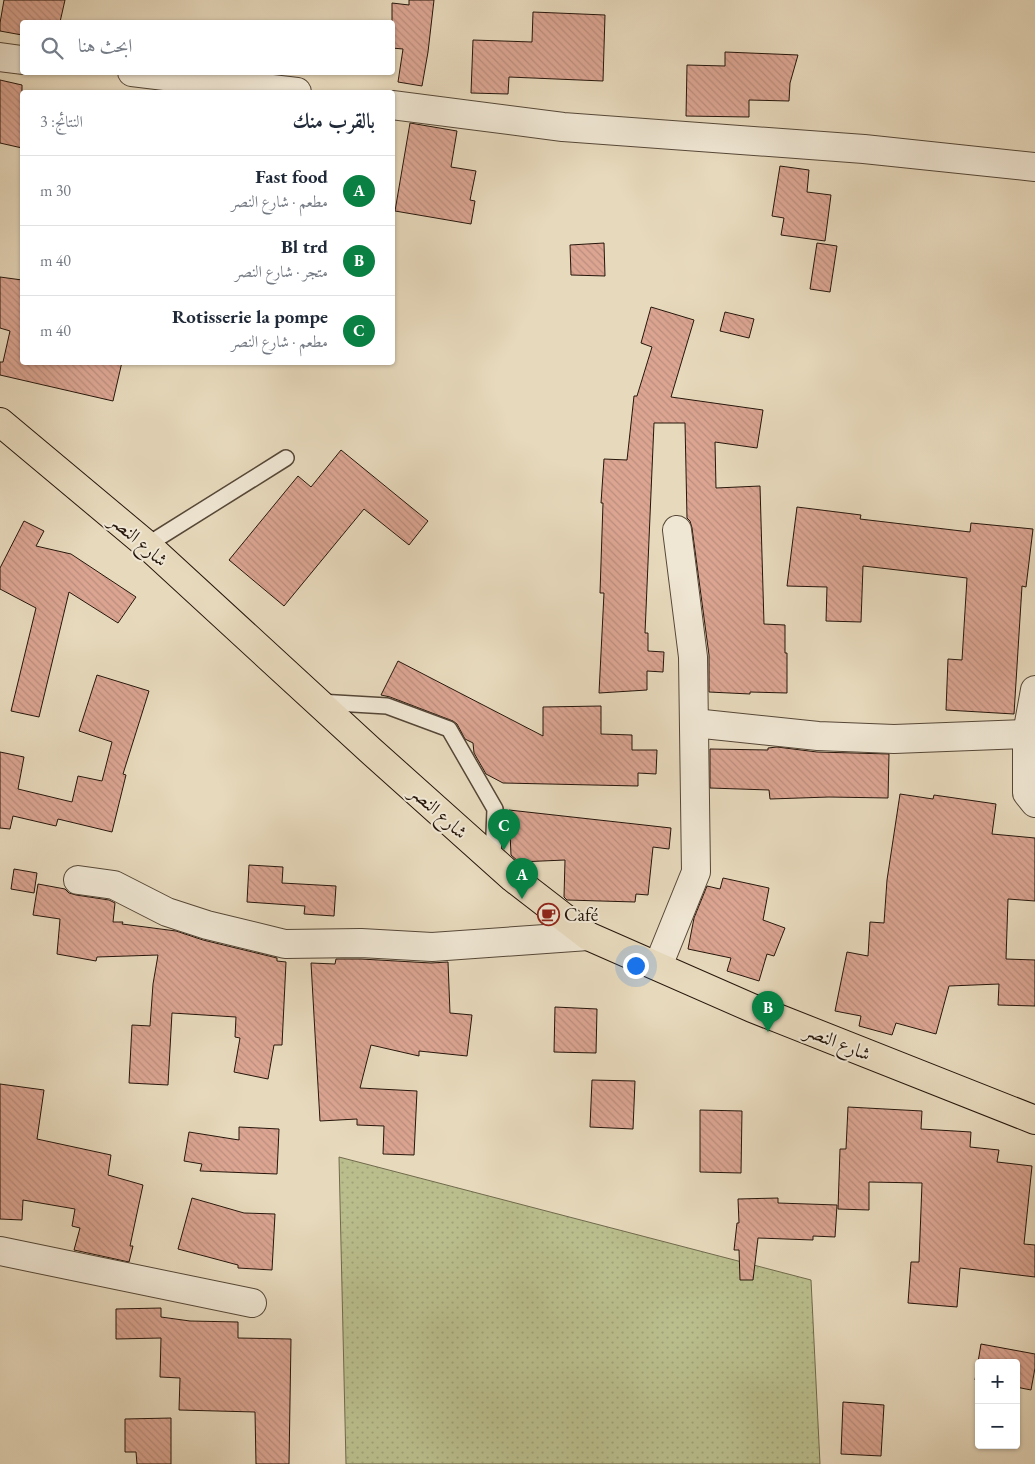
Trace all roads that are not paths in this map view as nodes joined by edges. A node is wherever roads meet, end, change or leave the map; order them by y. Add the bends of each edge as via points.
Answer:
1 (0, 57) edge
2 (20, 60) edge
3 (157, 75) edge
4 (280, 90) edge
5 (395, 105) edge
6 (1035, 167) edge
7 (0, 422) edge
8 (286, 458) dead end
9 (677, 530) dead end
10 (147, 545) junction
11 (1035, 690) edge
12 (317, 702) junction
13 (694, 723) junction
14 (1028, 734) junction
15 (1035, 803) edge
16 (493, 859) junction
17 (78, 880) dead end
18 (588, 936) junction
19 (658, 966) junction
20 (1035, 1120) edge
21 (0, 1252) edge
22 (252, 1303) dead end

1 - 2 street
3 - 4 street
5 - 6 street via 563,127
7 - 10 main road, شارع النصر
8 - 10 lane
9 - 13 street via 693,657
10 - 12 main road, شارع النصر
11 - 14 street
12 - 16 main road, شارع النصر
12 - 16 lane via 387,706 449,729 495,810
13 - 14 street via 818,736 894,739
13 - 19 street via 696,872
14 - 15 street via 1027,793
16 - 18 main road, شارع النصر
17 - 18 street via 114,885 167,912 285,944 361,943 432,947
18 - 19 main road, شارع النصر
19 - 20 main road, شارع النصر via 752,1008
21 - 22 street

